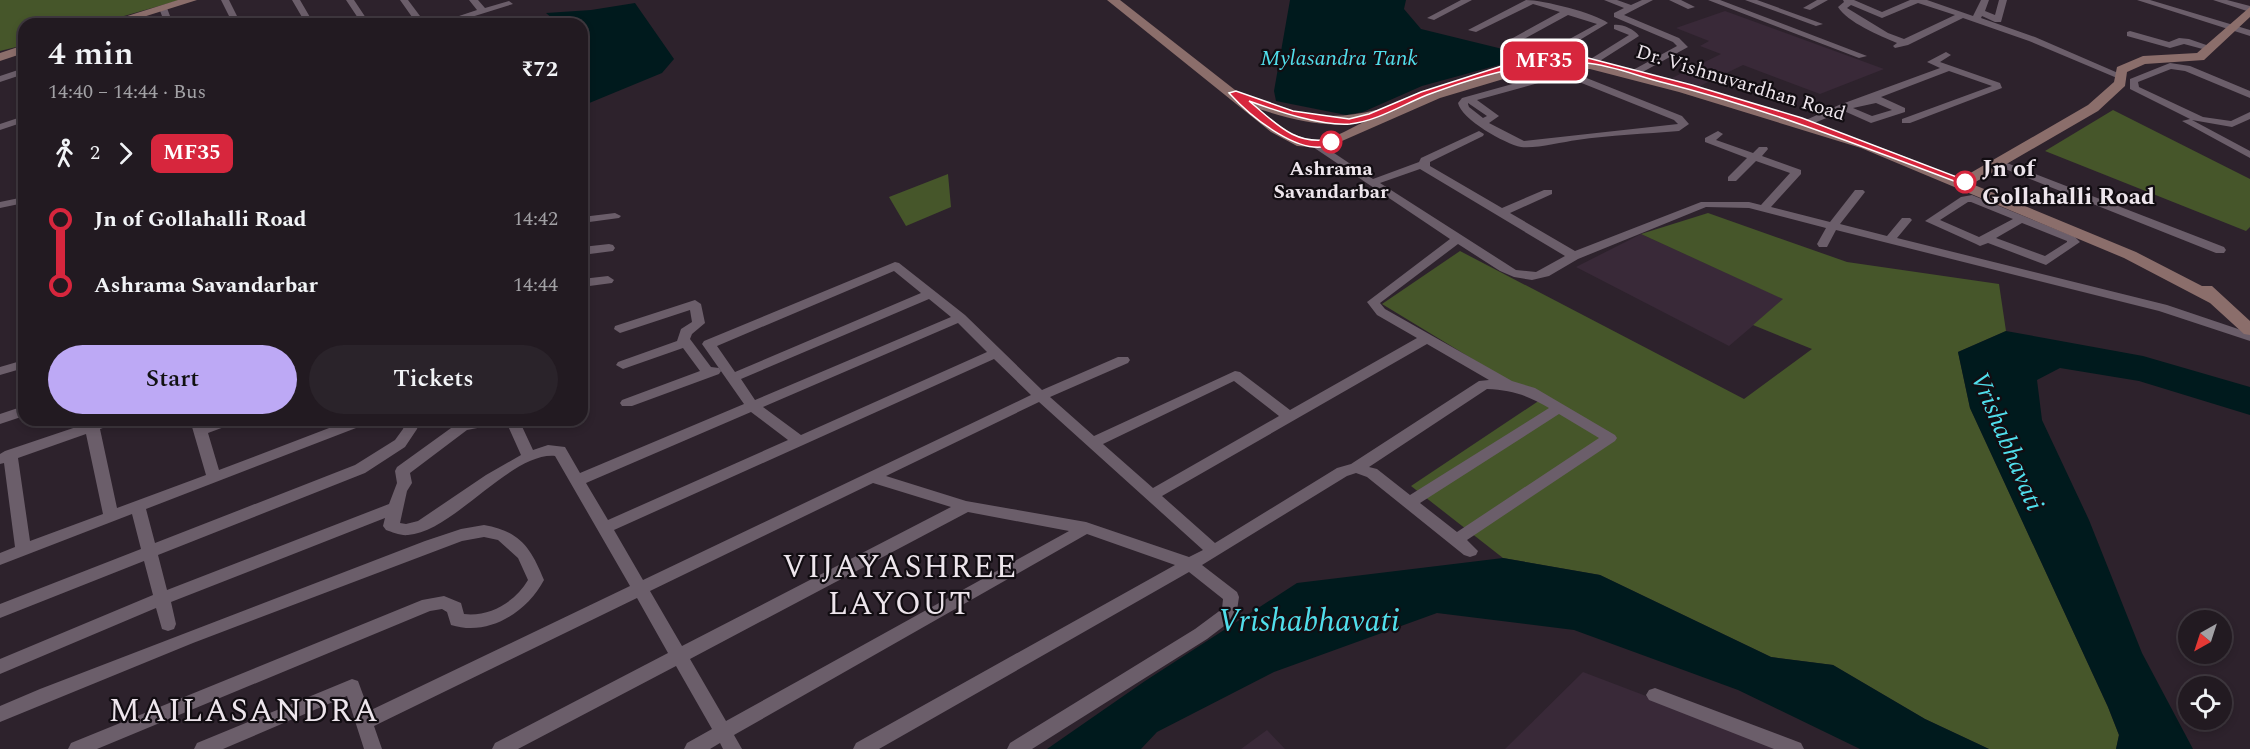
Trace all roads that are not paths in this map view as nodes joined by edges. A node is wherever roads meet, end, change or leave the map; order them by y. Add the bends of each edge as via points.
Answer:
1 (191, 0) edge
2 (225, 0) edge
3 (297, 0) edge
4 (350, 0) edge
5 (404, 0) edge
6 (473, 0) edge
7 (1113, 0) edge
8 (1468, 0) edge
9 (1531, 0) edge
10 (1608, 0) edge
11 (1648, 0) edge
12 (1673, 0) edge
13 (1712, 0) edge
14 (1749, 0) edge
15 (1824, 0) edge
16 (1918, 0) edge
17 (1945, 0) edge
18 (1985, 0) edge
19 (2003, 0) edge
20 (2141, 0) edge
21 (2217, 0) edge
22 (2243, 0) edge
23 (1848, 1) edge
24 (2250, 2) edge
25 (509, 4) dead end
26 (1691, 7) dead end
27 (163, 8) junction
28 (1632, 8) junction
29 (1807, 8) dead end
30 (483, 11) junction
31 (1569, 11) junction
32 (2249, 14) edge
33 (1962, 15) junction
34 (1978, 16) junction
35 (129, 18) edge
36 (167, 18) edge
37 (234, 18) edge
38 (307, 18) edge
39 (362, 18) edge
40 (418, 18) edge
41 (459, 18) edge
42 (1431, 18) dead end
43 (1604, 23) junction
44 (1819, 24) dead end
45 (2232, 28) junction
46 (1473, 30) dead end
47 (2250, 33) edge
48 (2130, 34) dead end
49 (2210, 48) junction
50 (18, 51) edge
51 (1946, 55) dead end
52 (1862, 56) dead end
53 (0, 57) edge
54 (1545, 61) junction
55 (1592, 62) junction
56 (1949, 68) junction
57 (1636, 72) junction
58 (18, 73) edge
59 (1560, 74) junction
60 (0, 79) edge
61 (2120, 80) junction
62 (1233, 93) junction
63 (1880, 94) junction
64 (2250, 95) edge
65 (1924, 114) junction
66 (2250, 115) edge
67 (18, 121) edge
68 (1906, 121) dead end
69 (1803, 123) junction
70 (0, 127) edge
71 (1480, 129) junction
72 (1718, 134) dead end
73 (1315, 145) junction
74 (1758, 153) junction
75 (2250, 155) edge
76 (1999, 162) junction
77 (1423, 164) junction
78 (1732, 179) dead end
79 (1371, 183) junction
80 (1964, 183) junction
81 (1548, 192) dead end
82 (1859, 192) dead end
83 (18, 201) edge
84 (0, 205) edge
85 (1764, 208) junction
86 (1501, 213) junction
87 (615, 216) dead end
88 (2025, 216) junction
89 (588, 219) edge
90 (1906, 220) dead end
91 (1833, 225) junction
92 (1457, 239) junction
93 (1989, 239) junction
94 (1890, 240) junction
95 (1961, 240) dead end
96 (1823, 244) dead end
97 (609, 248) dead end
98 (588, 250) edge
99 (2220, 250) dead end
100 (1574, 256) junction
101 (1955, 256) junction
102 (608, 280) dead end
103 (588, 282) edge
104 (930, 294) junction
105 (2214, 299) junction
106 (960, 318) junction
107 (620, 329) dead end
108 (2250, 330) edge
109 (2250, 337) edge
110 (1427, 338) junction
111 (686, 342) junction
112 (997, 354) junction
113 (1123, 360) dead end
114 (623, 365) dead end
115 (18, 366) edge
116 (0, 371) edge
117 (708, 373) junction
118 (729, 373) junction
119 (1509, 385) junction
120 (1040, 396) junction
121 (627, 403) dead end
122 (752, 406) junction
123 (1559, 408) junction
124 (18, 413) edge
125 (1290, 417) junction
126 (0, 419) edge
127 (95, 426) edge
128 (198, 426) edge
129 (348, 426) edge
130 (412, 426) edge
131 (463, 426) edge
132 (515, 426) edge
133 (92, 427) junction
134 (799, 441) junction
135 (1093, 443) junction
136 (5, 457) edge
137 (528, 457) junction
138 (1356, 468) junction
139 (214, 477) junction
140 (871, 477) junction
141 (578, 480) junction
142 (1152, 495) junction
143 (1409, 503) junction
144 (138, 506) junction
145 (966, 507) junction
146 (395, 508) junction
147 (111, 516) junction
148 (605, 528) junction
149 (1086, 528) junction
150 (1456, 540) junction
151 (22, 550) junction
152 (150, 551) junction
153 (1214, 551) junction
154 (1470, 551) dead end
155 (0, 559) edge
156 (1190, 564) junction
157 (640, 588) junction
158 (163, 598) junction
159 (0, 611) edge
160 (168, 624) dead end
161 (680, 656) junction
162 (0, 667) edge
163 (1654, 695) dead end
164 (0, 714) edge
165 (364, 722) junction
166 (724, 732) junction
167 (77, 749) edge
168 (203, 749) edge
169 (373, 749) edge
170 (501, 749) edge
171 (693, 749) edge
172 (733, 749) edge
173 (862, 749) edge
174 (1016, 749) edge
175 (1795, 749) edge

1 - 27 main road
2 - 37 street
3 - 38 street
4 - 39 street
5 - 40 street
6 - 30 street
7 - 62 main road, Dr. Vishnuvardhan Road
8 - 42 street
9 - 31 street
9 - 46 street
10 - 28 street
11 - 28 street
12 - 26 street
13 - 52 street
14 - 44 street
15 - 29 street
16 - 23 street via 1882,15
16 - 33 street
17 - 34 street
18 - 34 street
19 - 34 street via 1998,20
20 - 45 street
21 - 32 street
22 - 24 street
23 - 33 street via 1842,7 1845,12 1901,44
25 - 30 street
27 - 35 main road
27 - 36 street
28 - 57 street via 1617,15 1618,18 1676,40 1683,47
30 - 41 street
31 - 43 street
31 - 54 street via 1516,39
32 - 45 main road
33 - 34 street
34 - 61 street
43 - 54 street
43 - 55 street via 1634,36
45 - 47 street
45 - 49 main road
48 - 49 street via 2170,45 2183,40
49 - 61 main road via 2200,57 2143,60 2121,70
50 - 53 main road
51 - 56 street via 1932,62
54 - 55 main road, Dr. Vishnuvardhan Road
54 - 59 street
54 - 62 main road, Dr. Vishnuvardhan Road via 1508,67 1448,85 1372,116 1349,121 1291,113
54 - 69 main road, Dr. Vishnuvardhan Road via 1634,75
54 - 73 main road, Dr. Vishnuvardhan Road via 1435,95 1354,134
55 - 57 main road, Dr. Vishnuvardhan Road
56 - 63 street
56 - 65 street via 1997,88
57 - 69 main road, Dr. Vishnuvardhan Road
58 - 60 street
59 - 71 street via 1468,99 1494,116
59 - 71 street via 1678,118 1684,124 1679,128 1523,144
61 - 75 street
61 - 76 main road via 2093,108
62 - 73 main road, Dr. Vishnuvardhan Road via 1291,139
63 - 65 street
63 - 69 street
64 - 66 street via 2187,68 2170,66 2133,81 2135,88 2201,120 2232,124
65 - 68 street
67 - 70 street
69 - 80 main road, Dr. Vishnuvardhan Road
71 - 77 street
72 - 74 street via 1712,142
73 - 79 street
74 - 78 street
74 - 85 street via 1797,172
76 - 80 main road
76 - 99 street
77 - 79 street
77 - 86 street
79 - 92 street
80 - 88 main road, Dr. Vishnuvardhan Road
80 - 105 main road, Dr. Vishnuvardhan Road via 2175,270
81 - 86 street
82 - 91 street
83 - 84 street
85 - 91 street
85 - 100 street via 1705,204
86 - 100 street
87 - 89 street
88 - 93 street
88 - 93 street via 2074,242 2046,261
88 - 93 street via 1968,198 1931,222 1980,243
88 - 105 main road, Dr. Vishnuvardhan Road via 2130,255
90 - 94 street
91 - 94 street
91 - 96 street
92 - 100 street via 1525,276 1544,275
92 - 110 street via 1372,302 1381,312
94 - 101 street
95 - 101 street
97 - 98 street
101 - 109 street via 2163,308
102 - 103 street
104 - 106 street
104 - 118 street
104 - 118 street via 895,266 709,344
105 - 108 main road, Dr. Vishnuvardhan Road
106 - 112 street
106 - 122 street
107 - 111 street via 695,304 699,323 685,333
110 - 119 street
110 - 125 street
111 - 114 street
111 - 117 street
112 - 120 street
112 - 134 street
113 - 120 street
115 - 116 street
117 - 118 street
117 - 121 street
118 - 122 street
119 - 123 street via 1530,391
119 - 138 street via 1484,384
120 - 135 street
120 - 140 street
122 - 134 street
122 - 141 street
123 - 143 street
123 - 150 street via 1610,438
124 - 126 street
125 - 135 street via 1235,375
125 - 142 street
127 - 133 street
128 - 139 street
129 - 139 street
130 - 152 street via 403,441 360,468
131 - 146 street via 402,471 405,483
132 - 137 street
133 - 136 street
133 - 147 street
134 - 148 street
135 - 142 street
136 - 151 street
137 - 141 street via 556,448
137 - 146 street via 501,471 423,526 406,530 391,526
138 - 143 street via 1372,473
138 - 153 street via 1342,472
139 - 144 street
140 - 145 street
140 - 157 street
141 - 148 street
142 - 153 street
143 - 150 street
144 - 147 street
144 - 152 street
145 - 149 street
145 - 161 street
146 - 158 street
147 - 151 street
148 - 157 street
149 - 156 street
149 - 166 street
150 - 154 street
151 - 155 street
152 - 158 street
152 - 159 street
153 - 156 street
156 - 173 street
156 - 174 street via 1231,597 1230,612
157 - 161 street
157 - 165 street
158 - 160 street
158 - 162 street
161 - 166 street
161 - 170 street
163 - 175 street
164 - 167 street via 451,539 483,531 514,540 528,559 536,580 531,592 520,603 495,616 468,623 457,620 455,608 444,602 428,605
165 - 168 street via 352,686
165 - 169 street
166 - 171 street
166 - 172 street

